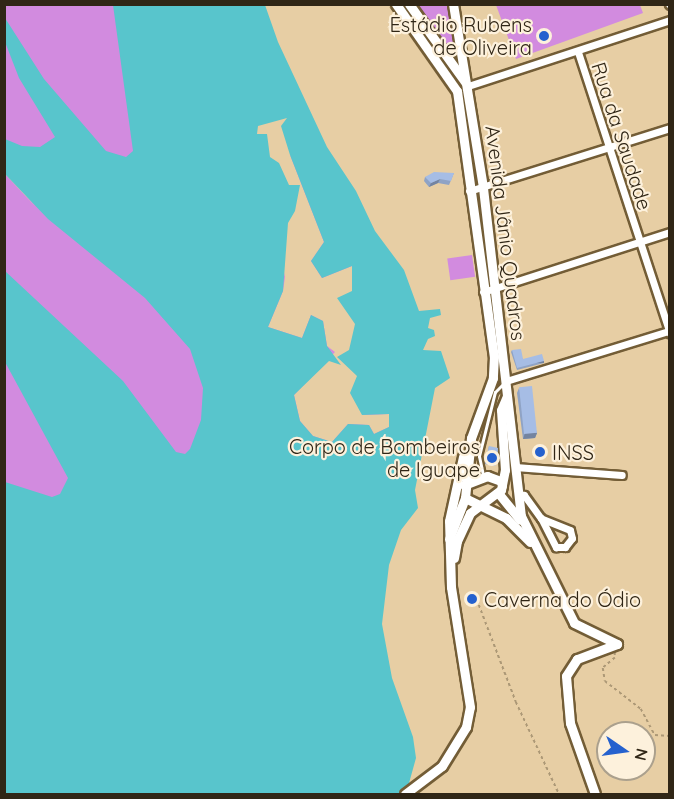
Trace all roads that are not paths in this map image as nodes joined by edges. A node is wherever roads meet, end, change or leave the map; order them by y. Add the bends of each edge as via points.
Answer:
1 (396, 4) edge
2 (409, 4) edge
3 (453, 4) edge
4 (669, 20) edge
5 (578, 52) junction
6 (468, 86) junction
7 (457, 91) junction
8 (669, 128) edge
9 (608, 148) junction
10 (483, 188) junction
11 (469, 191) junction
12 (669, 232) edge
13 (639, 242) junction
14 (496, 288) junction
15 (483, 292) junction
16 (500, 316) junction
17 (487, 319) junction
18 (669, 332) edge
19 (506, 381) junction
20 (508, 395) junction
21 (491, 408) junction
22 (481, 409) junction
23 (471, 438) junction
24 (515, 467) junction
25 (505, 470) junction
26 (622, 475) dead end
27 (483, 476) junction
28 (464, 485) junction
29 (501, 490) junction
30 (518, 494) junction
31 (465, 498) junction
32 (477, 505) junction
33 (509, 505) junction
34 (492, 511) junction
35 (541, 518) junction
36 (527, 530) junction
37 (449, 540) junction
38 (531, 543) junction
39 (451, 587) junction
40 (405, 795) edge
41 (595, 795) edge

1 - 7 main road
2 - 6 main road
3 - 6 main road, Avenida Jânio Quadros
4 - 5 street
5 - 6 street
5 - 9 street, Rua da Saudade
6 - 7 main road
6 - 10 main road, Avenida Jânio Quadros
7 - 11 main road, Avenida Jânio Quadros
8 - 9 street
9 - 10 street
9 - 13 street, Rua da Saudade
10 - 11 street
10 - 14 main road, Avenida Jânio Quadros
11 - 15 main road, Avenida Jânio Quadros
12 - 13 street
13 - 14 street
13 - 18 street, Rua da Saudade
14 - 15 street
14 - 16 main road, Avenida Jânio Quadros
15 - 17 main road, Avenida Jânio Quadros
16 - 17 main road
16 - 19 main road, Avenida Jânio Quadros
17 - 22 main road, Avenida Jânio Quadros via 494,356 493,378
18 - 19 street
19 - 20 main road, Avenida Jânio Quadros
19 - 21 lane via 495,392
20 - 24 main road, Avenida Jânio Quadros
20 - 25 main road via 501,410
21 - 22 lane
21 - 27 lane via 479,456
22 - 23 main road
23 - 28 main road
23 - 37 main road via 451,501
24 - 26 street
24 - 30 main road, Avenida Jânio Quadros
25 - 29 main road
25 - 33 main road
27 - 28 main road
27 - 29 main road via 494,477
28 - 31 main road
29 - 32 main road
29 - 33 main road
30 - 33 main road
30 - 35 street via 524,495
30 - 36 main road, Avenida Jânio Quadros
31 - 32 main road
31 - 37 main road
32 - 34 main road
32 - 39 main road via 457,541
33 - 34 main road
33 - 36 main road
34 - 38 main road
35 - 35 street via 570,530 572,538 565,547 556,547
36 - 38 main road, Avenida Jânio Quadros
37 - 39 main road
38 - 41 main road via 574,623 615,641 612,648 577,659 566,676 570,723
39 - 40 main road via 470,707 466,727 442,766

